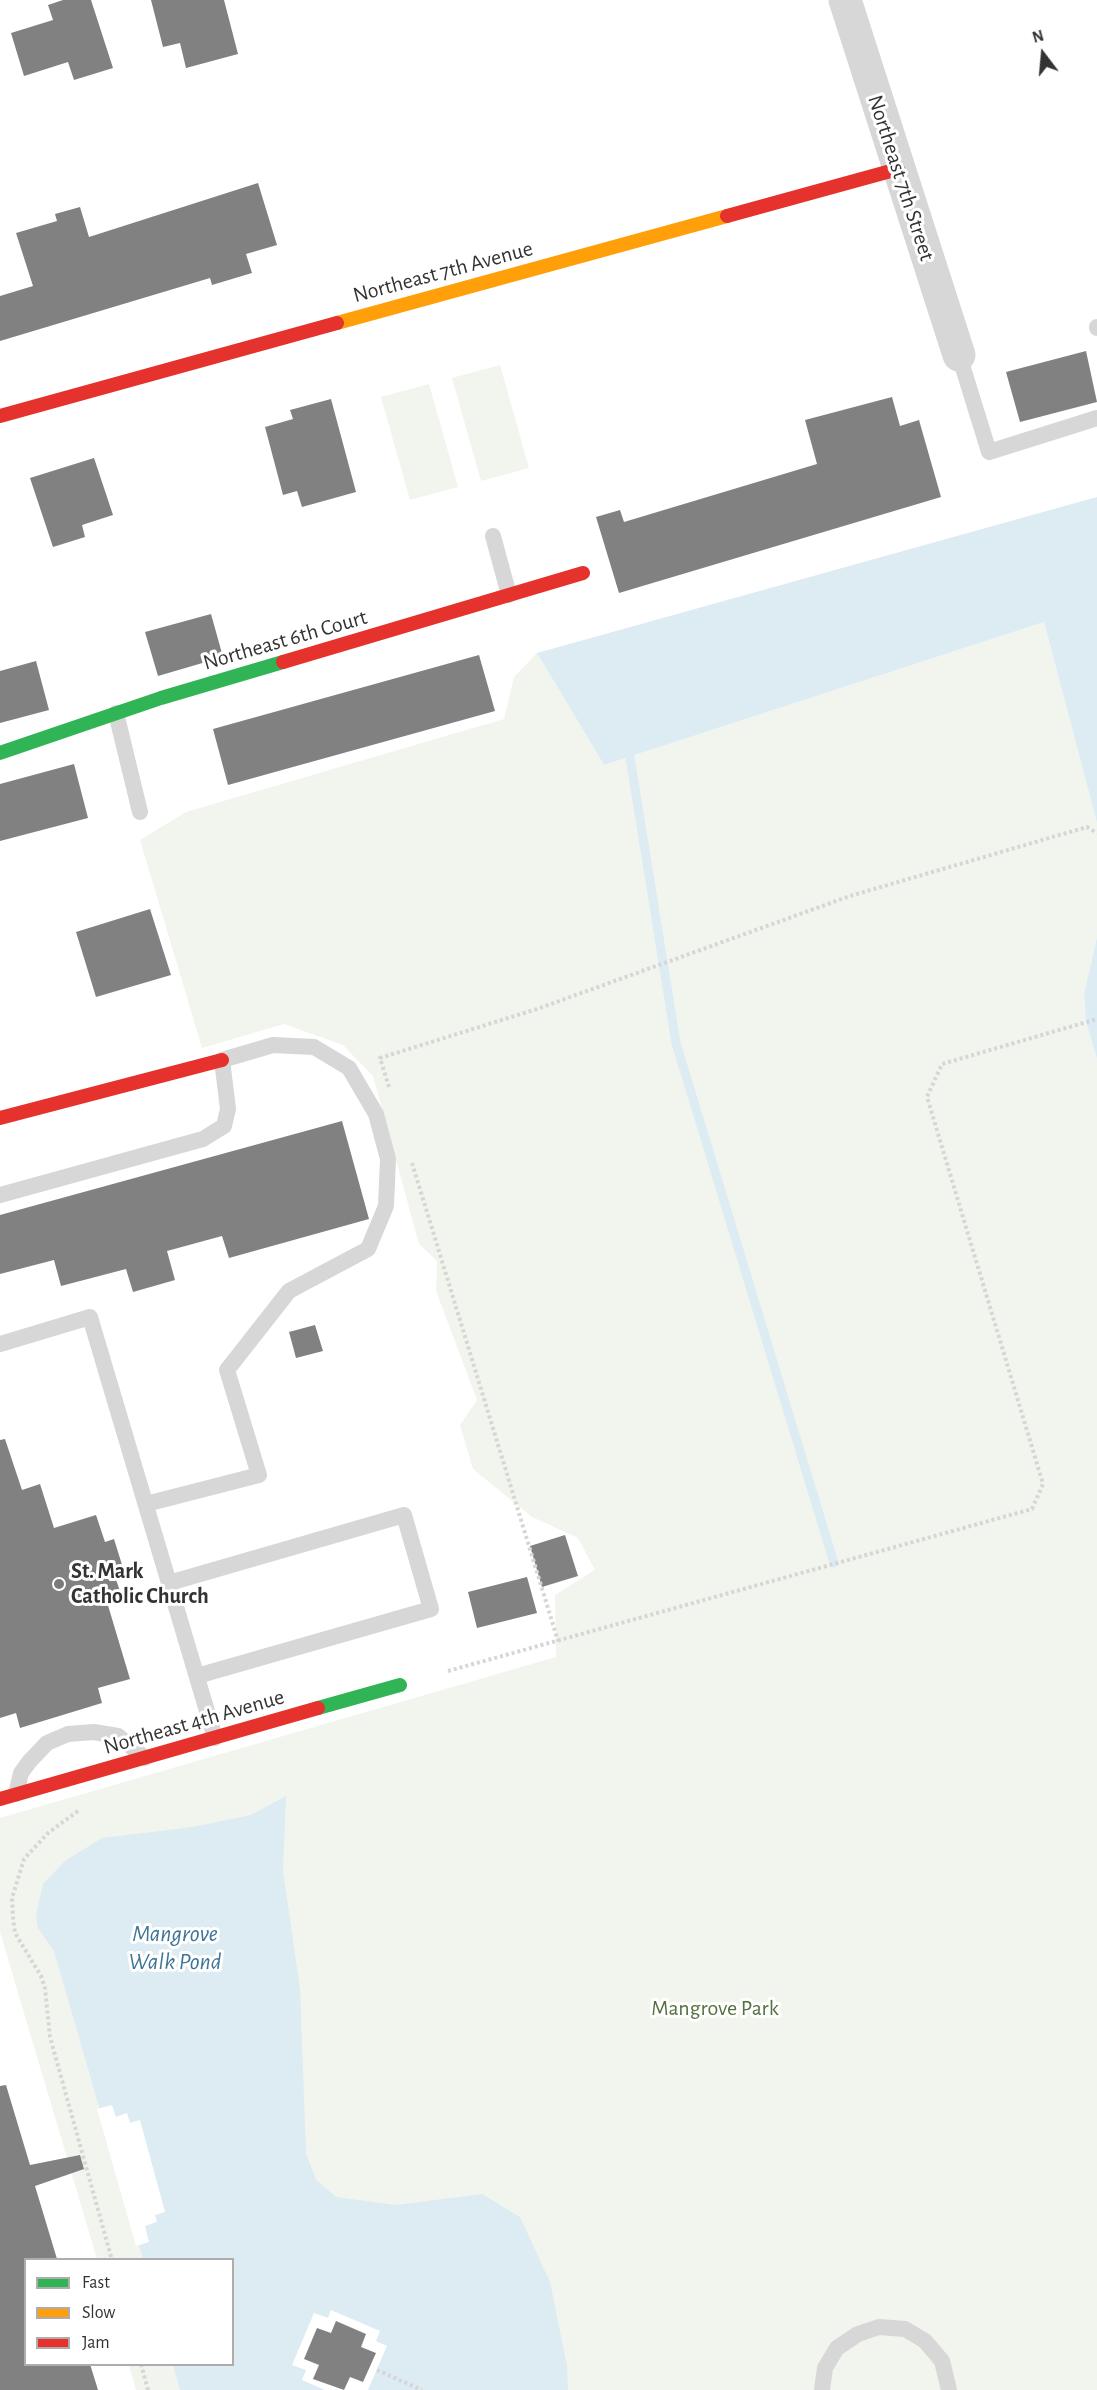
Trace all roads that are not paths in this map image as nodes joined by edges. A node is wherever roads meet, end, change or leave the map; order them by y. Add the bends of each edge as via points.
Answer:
1 (844, 0) edge
2 (898, 169) junction
3 (959, 355) joint
4 (0, 416) edge
5 (1097, 418) edge
6 (493, 536) dead end
7 (583, 573) dead end
8 (509, 595) junction
9 (116, 714) junction
10 (0, 753) edge
11 (140, 812) dead end
12 (222, 1060) junction
13 (0, 1118) edge
14 (0, 1195) edge
15 (0, 1344) edge
16 (146, 1504) junction
17 (169, 1583) junction
18 (197, 1676) junction
19 (400, 1685) dead end
20 (215, 1738) junction
21 (145, 1758) junction
22 (16, 1794) junction
23 (0, 1799) edge
24 (822, 2390) edge
25 (949, 2390) edge

1 - 2 street, Northeast 7th Street
2 - 3 street, Northeast 7th Street
2 - 4 street, Northeast 7th Avenue
3 - 5 lane via 989,452
6 - 8 lane
7 - 8 street, Northeast 6th Court
8 - 9 street, Northeast 6th Court
9 - 10 street, Northeast 6th Court
9 - 11 lane
12 - 13 street
12 - 14 lane via 228,1109 224,1126 203,1139
12 - 16 lane via 273,1045 314,1047 349,1068 376,1114 388,1159 386,1206 368,1249 289,1291 227,1370 259,1475
15 - 16 lane via 90,1317
16 - 17 lane
17 - 18 lane
17 - 18 lane via 404,1515 431,1609
18 - 20 lane
19 - 20 street, Northeast 4th Avenue
20 - 21 street, Northeast 4th Avenue
21 - 22 street, Northeast 4th Avenue
21 - 22 lane via 118,1736 94,1732 68,1734 47,1743 29,1762 21,1773
22 - 23 street, Northeast 4th Avenue
24 - 25 lane via 825,2368 837,2348 858,2334 879,2327 905,2330 925,2341 942,2361

